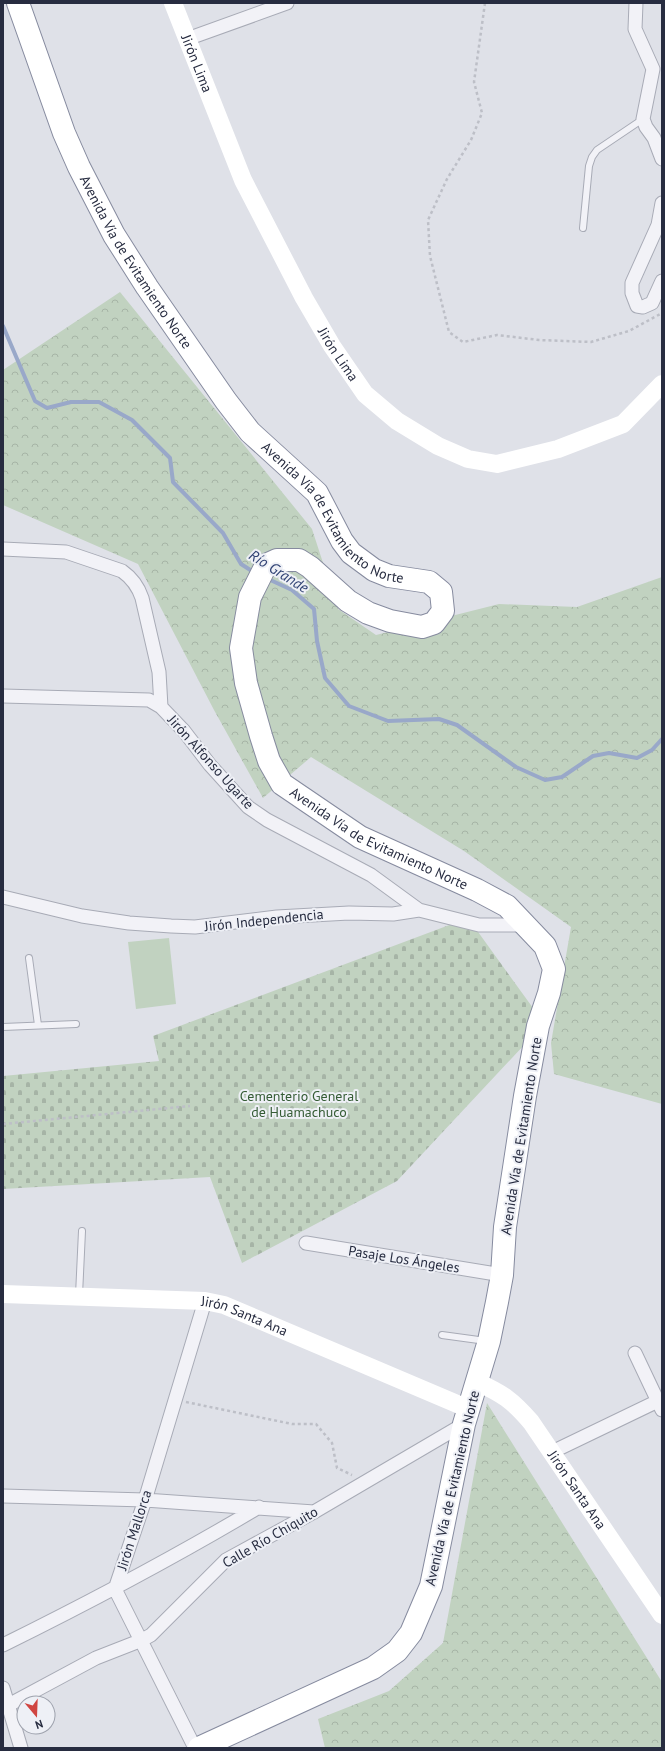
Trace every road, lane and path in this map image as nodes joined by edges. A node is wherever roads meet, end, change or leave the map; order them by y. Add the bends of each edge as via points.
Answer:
1 (18, 3) edge
2 (173, 3) edge
3 (287, 3) edge
4 (485, 3) edge
5 (636, 3) edge
6 (187, 39) junction
7 (643, 118) junction
8 (662, 159) edge
9 (662, 203) edge
10 (583, 228) dead end
11 (662, 281) edge
12 (662, 313) edge
13 (662, 384) edge
14 (3, 549) edge
15 (3, 696) edge
16 (161, 707) junction
17 (3, 897) edge
18 (419, 910) junction
19 (526, 925) junction
20 (29, 958) dead end
21 (76, 1024) dead end
22 (38, 1025) junction
23 (3, 1028) edge
24 (190, 1106) dead end
25 (3, 1124) edge
26 (82, 1231) dead end
27 (306, 1244) dead end
28 (502, 1275) junction
29 (3, 1294) edge
30 (79, 1297) junction
31 (205, 1301) junction
32 (442, 1334) dead end
33 (489, 1341) junction
34 (636, 1353) dead end
35 (477, 1382) junction
36 (175, 1400) junction
37 (660, 1403) edge
38 (467, 1416) junction
39 (552, 1452) junction
40 (368, 1481) junction
41 (3, 1496) edge
42 (145, 1500) junction
43 (259, 1508) junction
44 (314, 1512) junction
45 (115, 1589) junction
46 (662, 1615) edge
47 (142, 1640) junction
48 (3, 1645) edge
49 (3, 1688) edge
50 (6, 1706) edge
51 (21, 1748) edge
52 (195, 1748) edge
53 (199, 1748) edge

1 - 19 highway, Avenida Vía de Evitamiento Norte via 64,133 111,229 147,287 226,401 250,432 317,493 351,553 374,570 389,576 428,582 441,592 443,611 434,623 422,627 390,621 368,612 348,601 299,560 277,560 266,565 250,597 241,648 246,683 269,761 282,784 360,837 477,890 507,906
2 - 6 street, Jirón Lima
3 - 6 street
4 - 12 path via 474,82 482,113 471,140 447,179 428,220 430,256 449,332 463,342 497,335 591,342 629,331
5 - 7 street via 635,29 653,69
6 - 13 street, Jirón Lima via 243,180 304,298 332,346 365,394 397,421 456,454 468,459 498,464 558,449 623,424
7 - 8 street
7 - 10 lane via 597,150 592,157
9 - 11 street via 658,225 632,283 632,293 637,306 652,304
14 - 16 street via 66,552 122,571 133,580 142,598 159,672
15 - 16 street, Jirón Alfonso Ugarte via 149,700
16 - 18 street, Jirón Alfonso Ugarte via 248,807 267,820 371,875
17 - 18 street, Jirón Independencia via 82,916 129,923 195,927 277,917 349,913 393,914
18 - 19 street, Jirón Independencia via 480,925
19 - 28 highway, Avenida Vía de Evitamiento Norte via 545,946 554,969 538,1026 524,1104 505,1227
20 - 22 lane
21 - 22 lane
22 - 23 lane
24 - 25 path
26 - 30 lane
27 - 28 street, Pasaje Los Ángeles
28 - 33 highway, Avenida Vía de Evitamiento Norte
29 - 30 street, Jirón Santa Ana
30 - 31 street, Jirón Santa Ana
31 - 36 street, Jirón Mallorca
31 - 38 street, Jirón Santa Ana via 224,1305
32 - 33 lane
33 - 35 highway, Avenida Vía de Evitamiento Norte
34 - 37 street
35 - 38 highway, Avenida Vía de Evitamiento Norte
35 - 39 street, Jirón Santa Ana via 497,1391 514,1403
36 - 40 path via 292,1424 316,1424 332,1443 337,1468
36 - 42 street, Jirón Mallorca
37 - 39 street
38 - 40 street, Calle Río Chiquito
38 - 53 highway, Avenida Vía de Evitamiento Norte via 431,1586 411,1633 397,1651 373,1668
39 - 46 street, Jirón Santa Ana
40 - 44 street, Calle Río Chiquito
41 - 42 street
42 - 43 street
42 - 45 street, Jirón Mallorca
43 - 44 street
43 - 45 street
44 - 47 street, Calle Río Chiquito via 226,1560
45 - 47 street, Jirón Mallorca
45 - 48 street
47 - 50 street, Calle Río Chiquito via 96,1658
47 - 52 street, Jirón Mallorca
49 - 50 street
50 - 51 street

